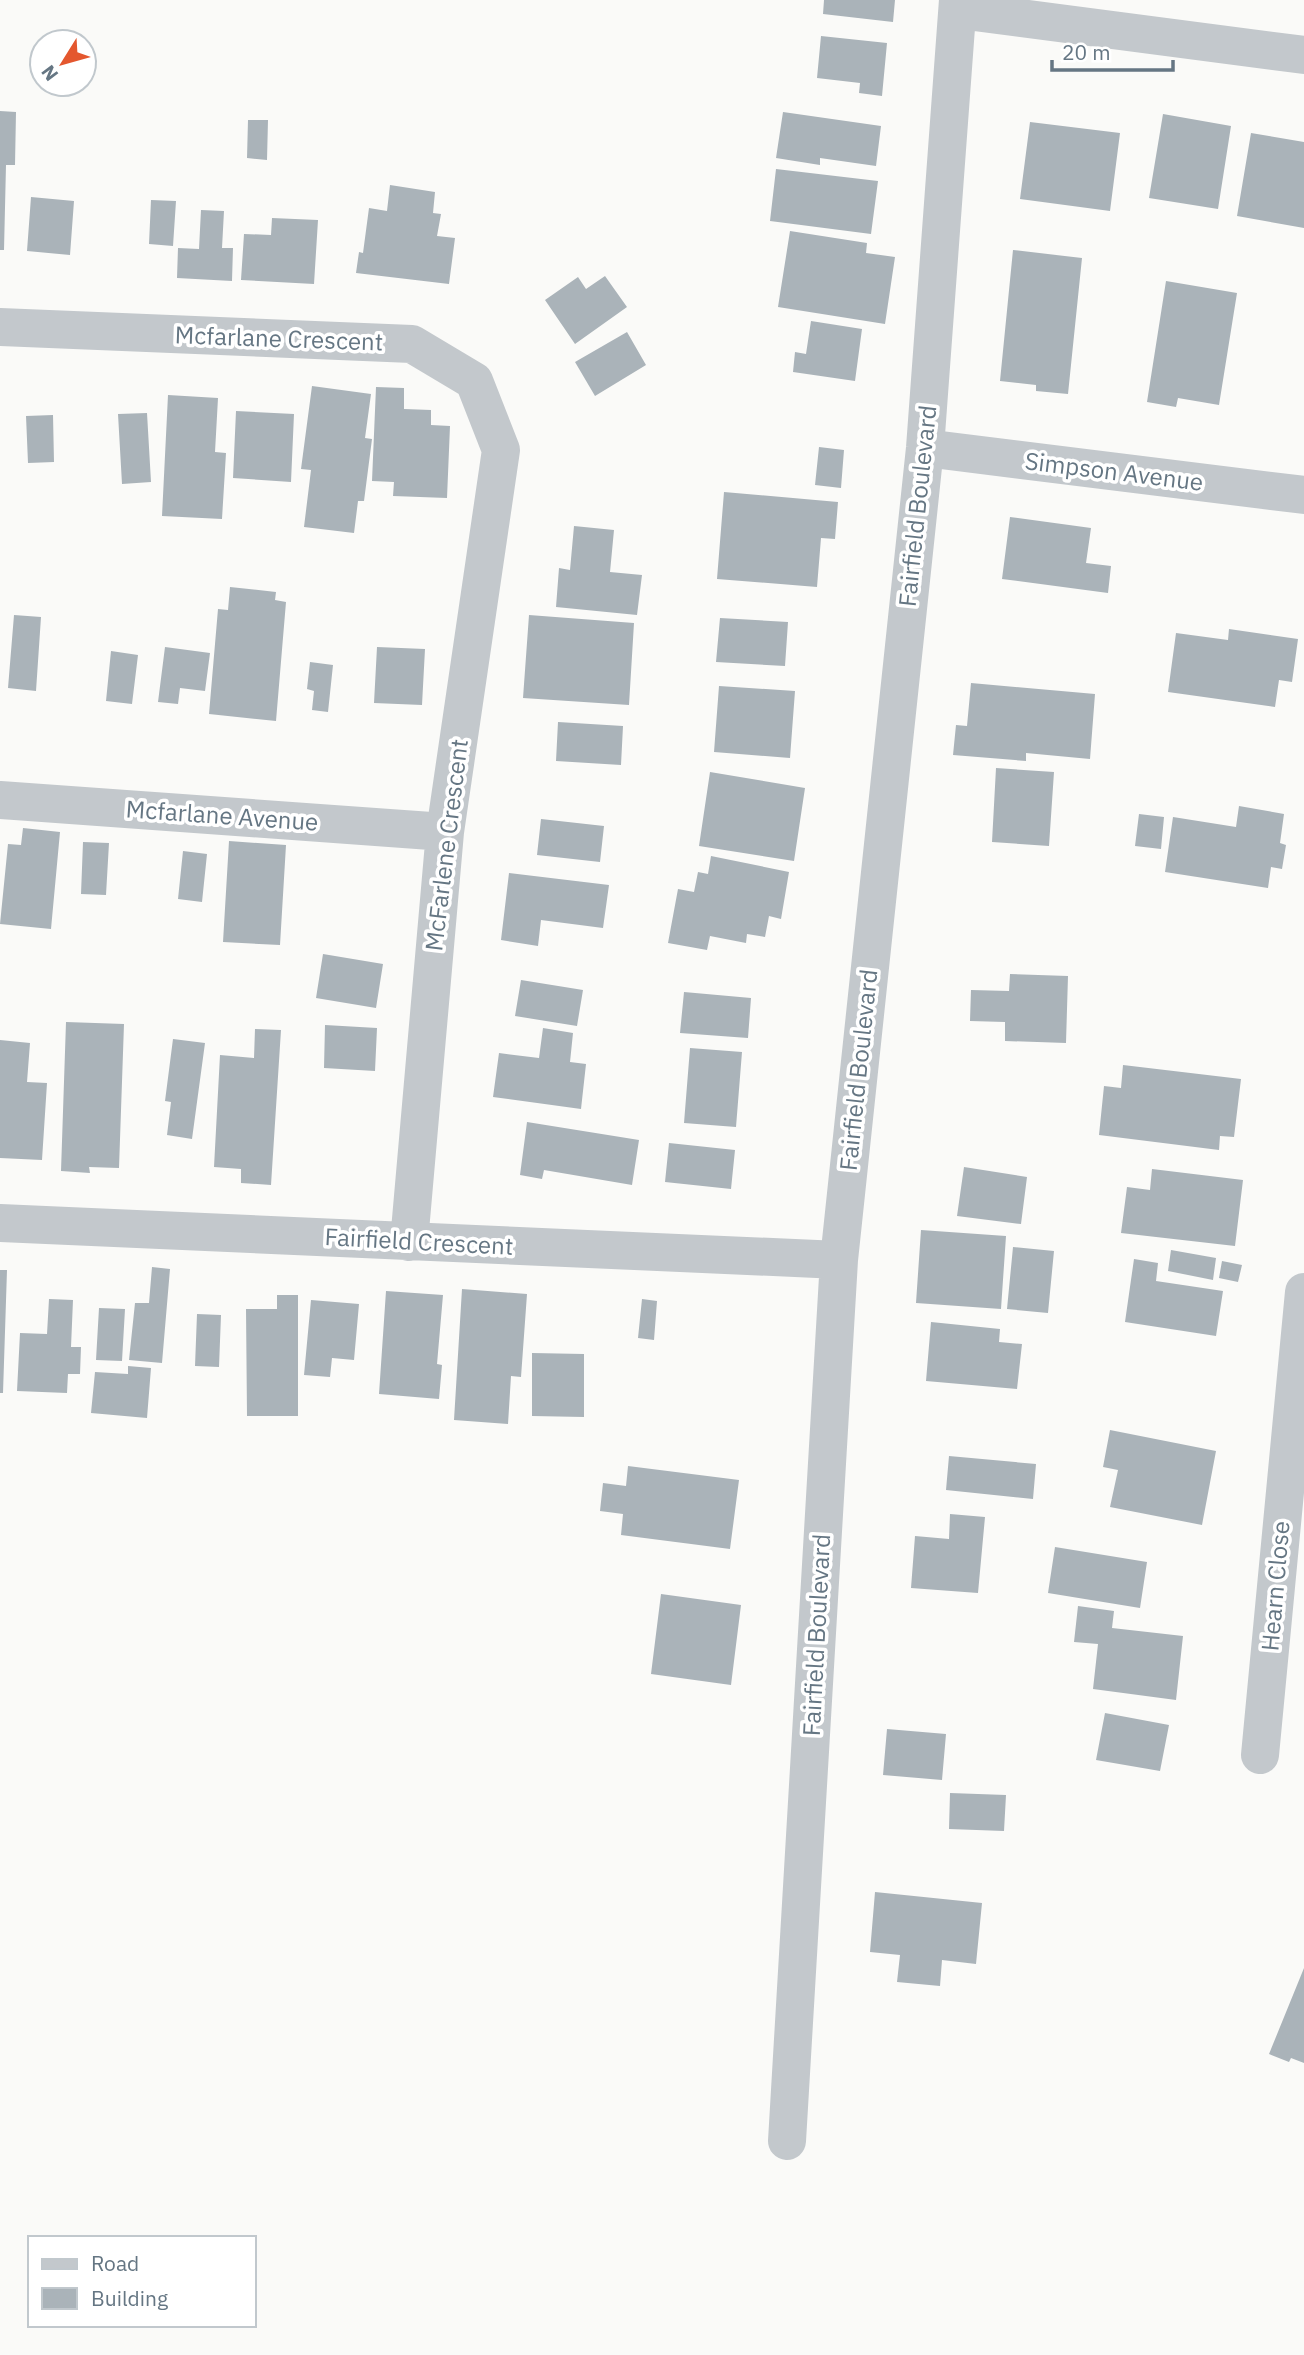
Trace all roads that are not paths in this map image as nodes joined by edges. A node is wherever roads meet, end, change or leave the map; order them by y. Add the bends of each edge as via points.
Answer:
1 (958, 5) edge
2 (1304, 55) edge
3 (0, 327) edge
4 (925, 448) junction
5 (501, 450) joint
6 (1304, 495) edge
7 (0, 800) edge
8 (445, 832) junction
9 (0, 1223) edge
10 (409, 1242) junction
11 (839, 1261) junction
12 (1304, 1292) edge
13 (1260, 1755) dead end
14 (787, 2141) dead end

1 - 2 street
1 - 4 street, Fairfield Boulevard
3 - 5 street, Mcfarlane Crescent via 412,344 474,381
4 - 6 street, Simpson Avenue
4 - 11 street, Fairfield Boulevard
5 - 8 street, McFarlene Crescent
7 - 8 street, Mcfarlane Avenue
8 - 10 street, McFarlene Crescent
9 - 10 street, Fairfield Crescent
10 - 11 street, Fairfield Crescent
11 - 14 street, Fairfield Boulevard
12 - 13 street, Hearn Close

